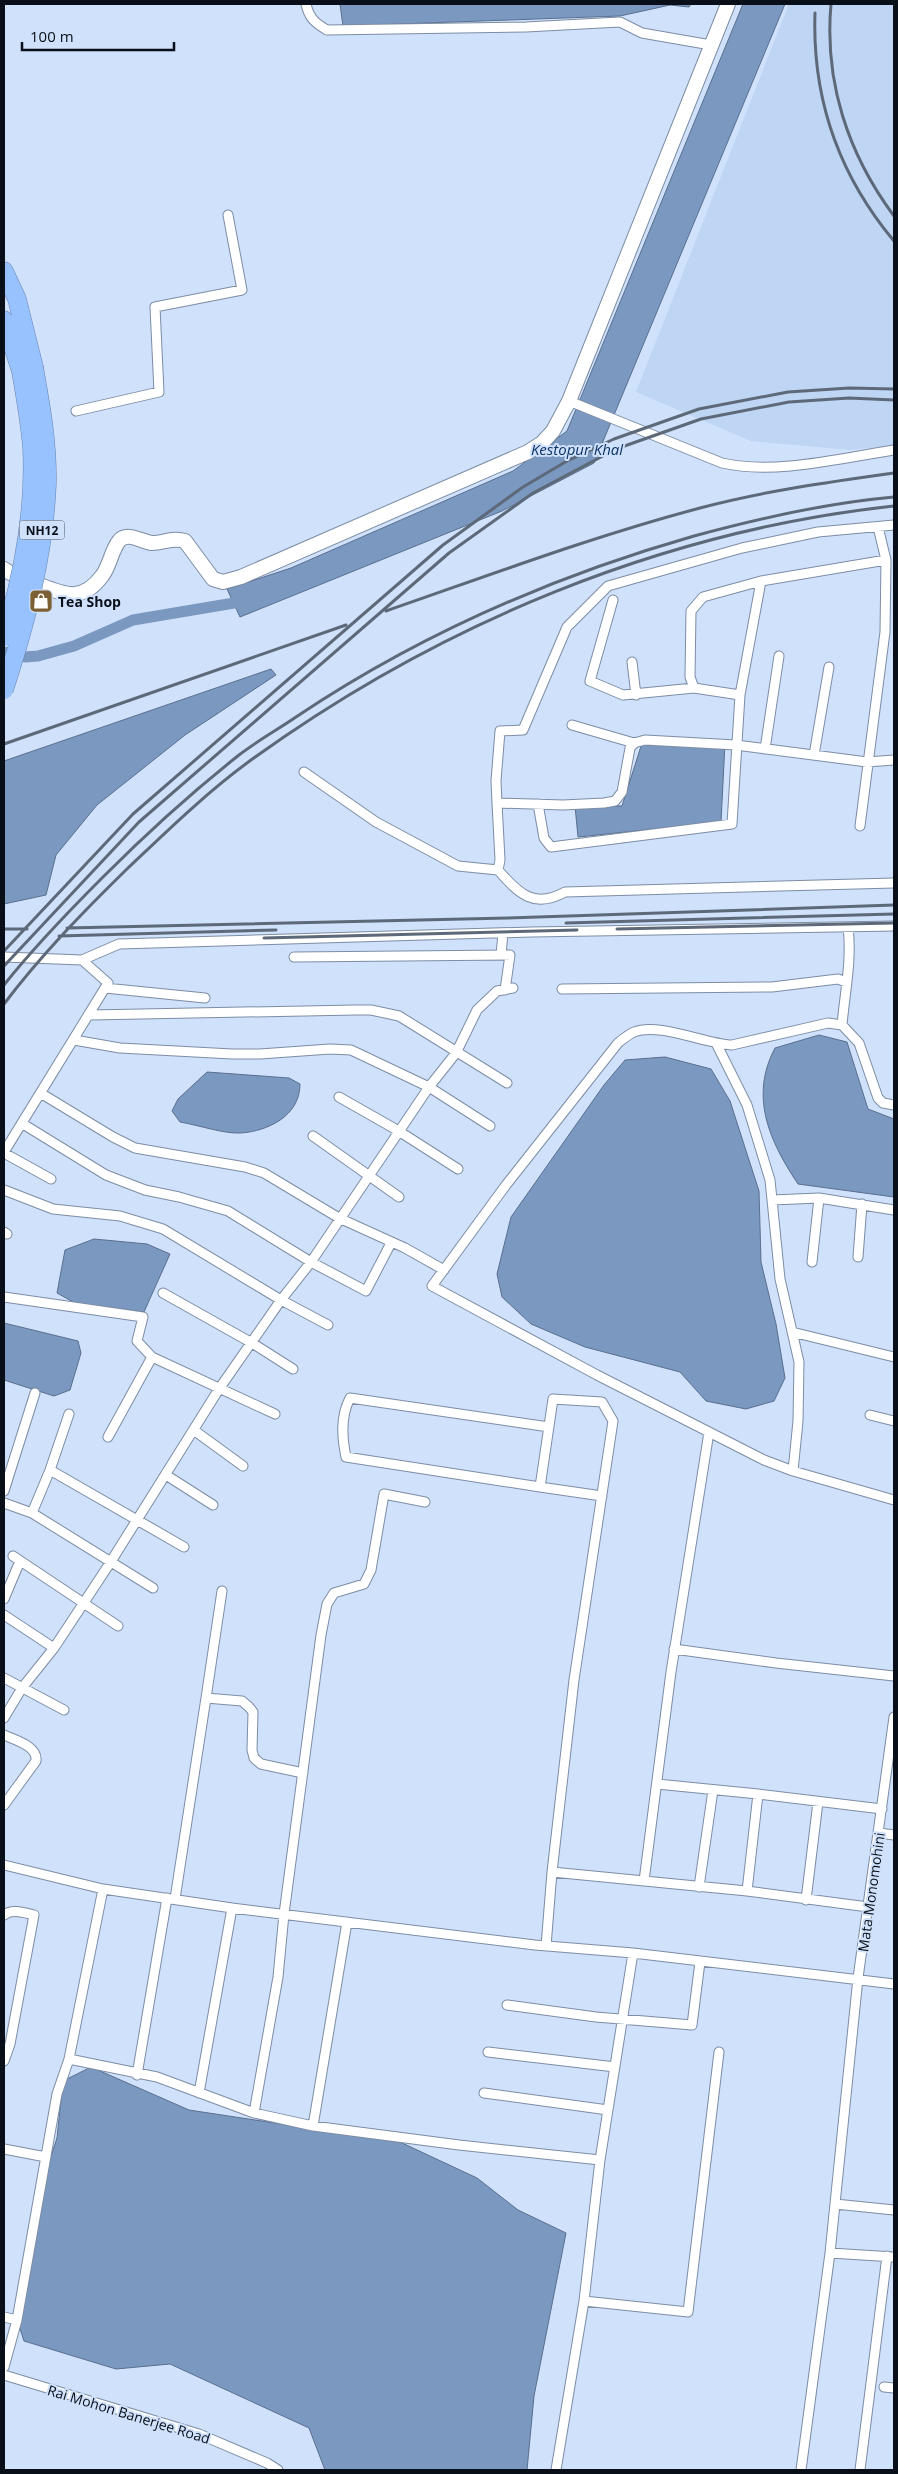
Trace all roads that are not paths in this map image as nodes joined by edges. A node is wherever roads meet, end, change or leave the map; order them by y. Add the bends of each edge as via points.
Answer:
1 (306, 4) edge
2 (728, 4) edge
3 (711, 45) junction
4 (228, 215) dead end
5 (4, 271) edge
6 (4, 320) edge
7 (28, 369) junction
8 (569, 401) junction
9 (76, 410) dead end
10 (894, 450) edge
11 (894, 525) edge
12 (878, 527) junction
13 (886, 560) junction
14 (4, 569) edge
15 (761, 581) junction
16 (614, 600) dead end
17 (4, 637) edge
18 (779, 656) dead end
19 (632, 662) dead end
20 (829, 667) dead end
21 (694, 688) junction
22 (4, 690) edge
23 (636, 695) junction
24 (740, 696) junction
25 (572, 725) dead end
26 (634, 743) junction
27 (736, 745) junction
28 (765, 749) junction
29 (814, 755) junction
30 (894, 760) edge
31 (867, 762) junction
32 (304, 772) dead end
33 (497, 803) junction
34 (538, 804) junction
35 (860, 826) dead end
36 (498, 870) junction
37 (894, 884) edge
38 (894, 926) edge
39 (848, 927) junction
40 (503, 933) junction
41 (501, 955) junction
42 (4, 957) edge
43 (294, 957) dead end
44 (82, 960) junction
45 (846, 982) junction
46 (106, 988) junction
47 (562, 989) dead end
48 (205, 998) dead end
49 (90, 1015) junction
50 (842, 1025) junction
51 (74, 1040) junction
52 (717, 1045) junction
53 (456, 1053) junction
54 (507, 1083) dead end
55 (429, 1087) junction
56 (42, 1094) junction
57 (339, 1097) dead end
58 (894, 1105) edge
59 (23, 1124) junction
60 (490, 1126) dead end
61 (399, 1132) junction
62 (313, 1136) dead end
63 (4, 1153) edge
64 (458, 1169) dead end
65 (368, 1176) junction
66 (51, 1180) dead end
67 (4, 1190) edge
68 (399, 1198) dead end
69 (819, 1198) junction
70 (772, 1200) junction
71 (862, 1204) junction
72 (894, 1210) edge
73 (339, 1218) junction
74 (391, 1242) junction
75 (858, 1257) dead end
76 (311, 1262) junction
77 (812, 1262) dead end
78 (440, 1268) junction
79 (163, 1293) dead end
80 (4, 1297) edge
81 (281, 1300) junction
82 (328, 1325) dead end
83 (792, 1332) junction
84 (252, 1343) junction
85 (152, 1357) junction
86 (894, 1357) edge
87 (293, 1369) dead end
88 (219, 1389) junction
89 (35, 1393) dead end
90 (69, 1414) dead end
91 (275, 1414) dead end
92 (870, 1414) dead end
93 (894, 1421) edge
94 (549, 1427) junction
95 (195, 1431) junction
96 (710, 1432) junction
97 (108, 1436) dead end
98 (243, 1466) dead end
99 (50, 1470) junction
100 (793, 1471) junction
101 (166, 1475) junction
102 (540, 1487) junction
103 (4, 1491) edge
104 (602, 1496) junction
105 (894, 1500) edge
106 (425, 1502) dead end
107 (4, 1503) edge
108 (213, 1505) dead end
109 (32, 1513) junction
110 (136, 1519) junction
111 (184, 1547) dead end
112 (110, 1563) junction
113 (153, 1588) dead end
114 (222, 1591) dead end
115 (4, 1599) edge
116 (83, 1604) junction
117 (4, 1615) edge
118 (118, 1626) dead end
119 (54, 1648) junction
120 (674, 1649) junction
121 (894, 1676) edge
122 (4, 1678) edge
123 (22, 1688) junction
124 (206, 1698) junction
125 (64, 1710) dead end
126 (894, 1717) edge
127 (4, 1718) edge
128 (4, 1735) edge
129 (303, 1773) junction
130 (657, 1784) junction
131 (713, 1790) junction
132 (758, 1794) junction
133 (818, 1802) junction
134 (4, 1805) edge
135 (882, 1809) junction
136 (879, 1833) junction
137 (894, 1835) edge
138 (4, 1865) edge
139 (552, 1872) junction
140 (644, 1881) junction
141 (699, 1887) junction
142 (103, 1889) junction
143 (747, 1891) junction
144 (171, 1898) junction
145 (806, 1900) junction
146 (868, 1907) junction
147 (232, 1908) junction
148 (284, 1914) junction
149 (4, 1915) edge
150 (347, 1922) junction
151 (546, 1946) junction
152 (633, 1952) junction
153 (700, 1962) junction
154 (858, 1978) junction
155 (894, 1984) edge
156 (507, 2005) dead end
157 (622, 2020) junction
158 (488, 2052) dead end
159 (719, 2052) dead end
160 (68, 2059) junction
161 (4, 2061) edge
162 (615, 2067) junction
163 (137, 2074) junction
164 (199, 2092) junction
165 (484, 2093) dead end
166 (608, 2110) junction
167 (254, 2113) junction
168 (313, 2126) junction
169 (4, 2149) edge
170 (46, 2157) junction
171 (600, 2160) junction
172 (835, 2204) junction
173 (894, 2210) edge
174 (830, 2253) junction
175 (891, 2256) edge
176 (584, 2301) junction
177 (4, 2316) edge
178 (17, 2320) junction
179 (4, 2368) edge
180 (4, 2375) edge
181 (884, 2387) dead end
182 (894, 2388) edge
183 (278, 2470) edge
184 (556, 2470) edge
185 (801, 2470) edge
186 (860, 2470) edge

1 - 3 street via 314,22 327,30 496,28 620,22 642,33
2 - 3 street
3 - 8 street
4 - 9 street via 242,290 155,307 159,392
5 - 7 highway, NH12 via 17,298
6 - 7 highway, NH12
7 - 17 highway, NH12, bridge via 32,492 24,557
7 - 22 highway, NH12, bridge via 42,411 47,484 36,572
8 - 10 street via 737,467 776,466
8 - 14 street via 553,431 528,452 242,577 223,582 213,579 186,541 156,542 130,537 119,541 104,574 87,591 78,594 61,594
11 - 12 street
12 - 13 street
12 - 33 street via 818,532 722,553 608,586 567,627 523,730 500,730
13 - 15 street
13 - 31 street via 885,632
15 - 21 street via 703,597 691,610 690,677
15 - 24 street
16 - 23 street via 590,681 623,695
18 - 28 street
19 - 23 street
20 - 29 street
21 - 23 street
21 - 24 street
24 - 27 street
25 - 26 street
26 - 27 street via 655,739
26 - 34 street via 627,757 622,792 615,801
27 - 28 street
27 - 34 street via 732,824 551,847 544,838
28 - 29 street
29 - 31 street
30 - 31 street
31 - 35 street
32 - 36 street via 376,822 458,866
33 - 34 street
33 - 36 street
36 - 37 street via 512,886 532,899 550,900 565,892
38 - 39 street
39 - 40 street
39 - 45 street via 850,975
40 - 41 street
40 - 44 street via 119,944
41 - 43 street
41 - 53 street via 510,955 509,989 489,997 477,1010
42 - 44 street
44 - 46 street via 108,983
45 - 47 street via 838,979 772,987
45 - 50 street
46 - 48 street
46 - 49 street
49 - 51 street
49 - 53 street via 371,1010 399,1016
50 - 52 street via 828,1023 732,1045
50 - 58 street via 859,1043 878,1098 883,1103
51 - 55 street via 120,1048 232,1054 330,1048 351,1050
51 - 56 street
52 - 70 street via 747,1105 770,1180
52 - 78 street via 658,1030 635,1031 618,1043
53 - 54 street
53 - 55 street
55 - 60 street
55 - 61 street
56 - 59 street
56 - 73 street via 135,1148 264,1173
57 - 61 street
59 - 63 street
59 - 76 street via 106,1175 145,1190 228,1211
61 - 64 street
61 - 65 street
62 - 65 street
63 - 66 street
65 - 68 street
65 - 73 street
67 - 81 street via 53,1209 120,1216 163,1229
69 - 70 street
69 - 71 street
69 - 77 street
70 - 83 street via 780,1278
71 - 72 street
71 - 75 street
73 - 74 street
73 - 76 street
74 - 76 street via 366,1291
74 - 78 street
76 - 81 street
78 - 96 street via 432,1286
79 - 84 street
80 - 85 street via 143,1317 137,1341
81 - 82 street
81 - 84 street
83 - 86 street
83 - 100 street via 799,1362
84 - 87 street
84 - 88 street
85 - 88 street
85 - 97 street
88 - 91 street
88 - 95 street
89 - 103 street
90 - 99 street
92 - 93 street
94 - 102 street
94 - 102 street via 350,1398 346,1406 342,1438 346,1457
94 - 104 street via 553,1399 602,1402 613,1421
95 - 98 street
95 - 101 street
96 - 100 street
96 - 120 street
99 - 109 street
99 - 110 street
100 - 105 street
101 - 108 street
101 - 110 street
102 - 104 street
104 - 139 street via 574,1680
106 - 129 street via 384,1494 371,1570 364,1584 334,1593 328,1604 321,1634
107 - 109 street
109 - 112 street
110 - 111 street
110 - 112 street
112 - 113 street
112 - 116 street
114 - 124 street
115 - 116 street via 17,1558
116 - 118 street
116 - 119 street
117 - 119 street
119 - 123 street
120 - 121 street
120 - 130 street
122 - 123 street
123 - 125 street
123 - 127 street
124 - 129 street via 242,1701 253,1712 254,1758 261,1764
124 - 144 street
126 - 135 street, Mata Monomohini
128 - 134 street via 37,1755
129 - 148 street
130 - 131 street
130 - 140 street
131 - 132 street
131 - 141 street
132 - 133 street
132 - 143 street
133 - 135 street
133 - 145 street
135 - 136 street, Mata Monomohini
136 - 137 street
136 - 146 street, Mata Monomohini
138 - 142 street
139 - 140 street
139 - 151 street
140 - 141 street
141 - 143 street
142 - 144 street
142 - 160 street
143 - 145 street
144 - 147 street
144 - 163 street
145 - 146 street
146 - 154 street, Mata Monomohini
147 - 148 street
147 - 164 street
148 - 150 street
148 - 167 street via 278,1977
149 - 161 street via 16,1911 34,1915
150 - 151 street
150 - 168 street
151 - 152 street
152 - 153 street
152 - 157 street
153 - 154 street
153 - 157 street via 692,2025
154 - 155 street
154 - 172 street, Mata Monomohini
156 - 157 street
157 - 162 street
158 - 162 street
159 - 176 street via 688,2312
160 - 163 street
160 - 170 street via 57,2094
162 - 166 street
163 - 164 street via 157,2077
164 - 167 street
165 - 166 street
166 - 171 street
167 - 168 street
168 - 171 street
169 - 170 street
170 - 178 street
171 - 176 street
172 - 173 street
172 - 174 street, Mata Monomohini
174 - 175 street
174 - 185 street, Mata Monomohini
175 - 186 street
176 - 184 street
177 - 178 street
178 - 179 street
180 - 183 street, Rai Mohon Banerjee Road via 199,2434
181 - 182 street

